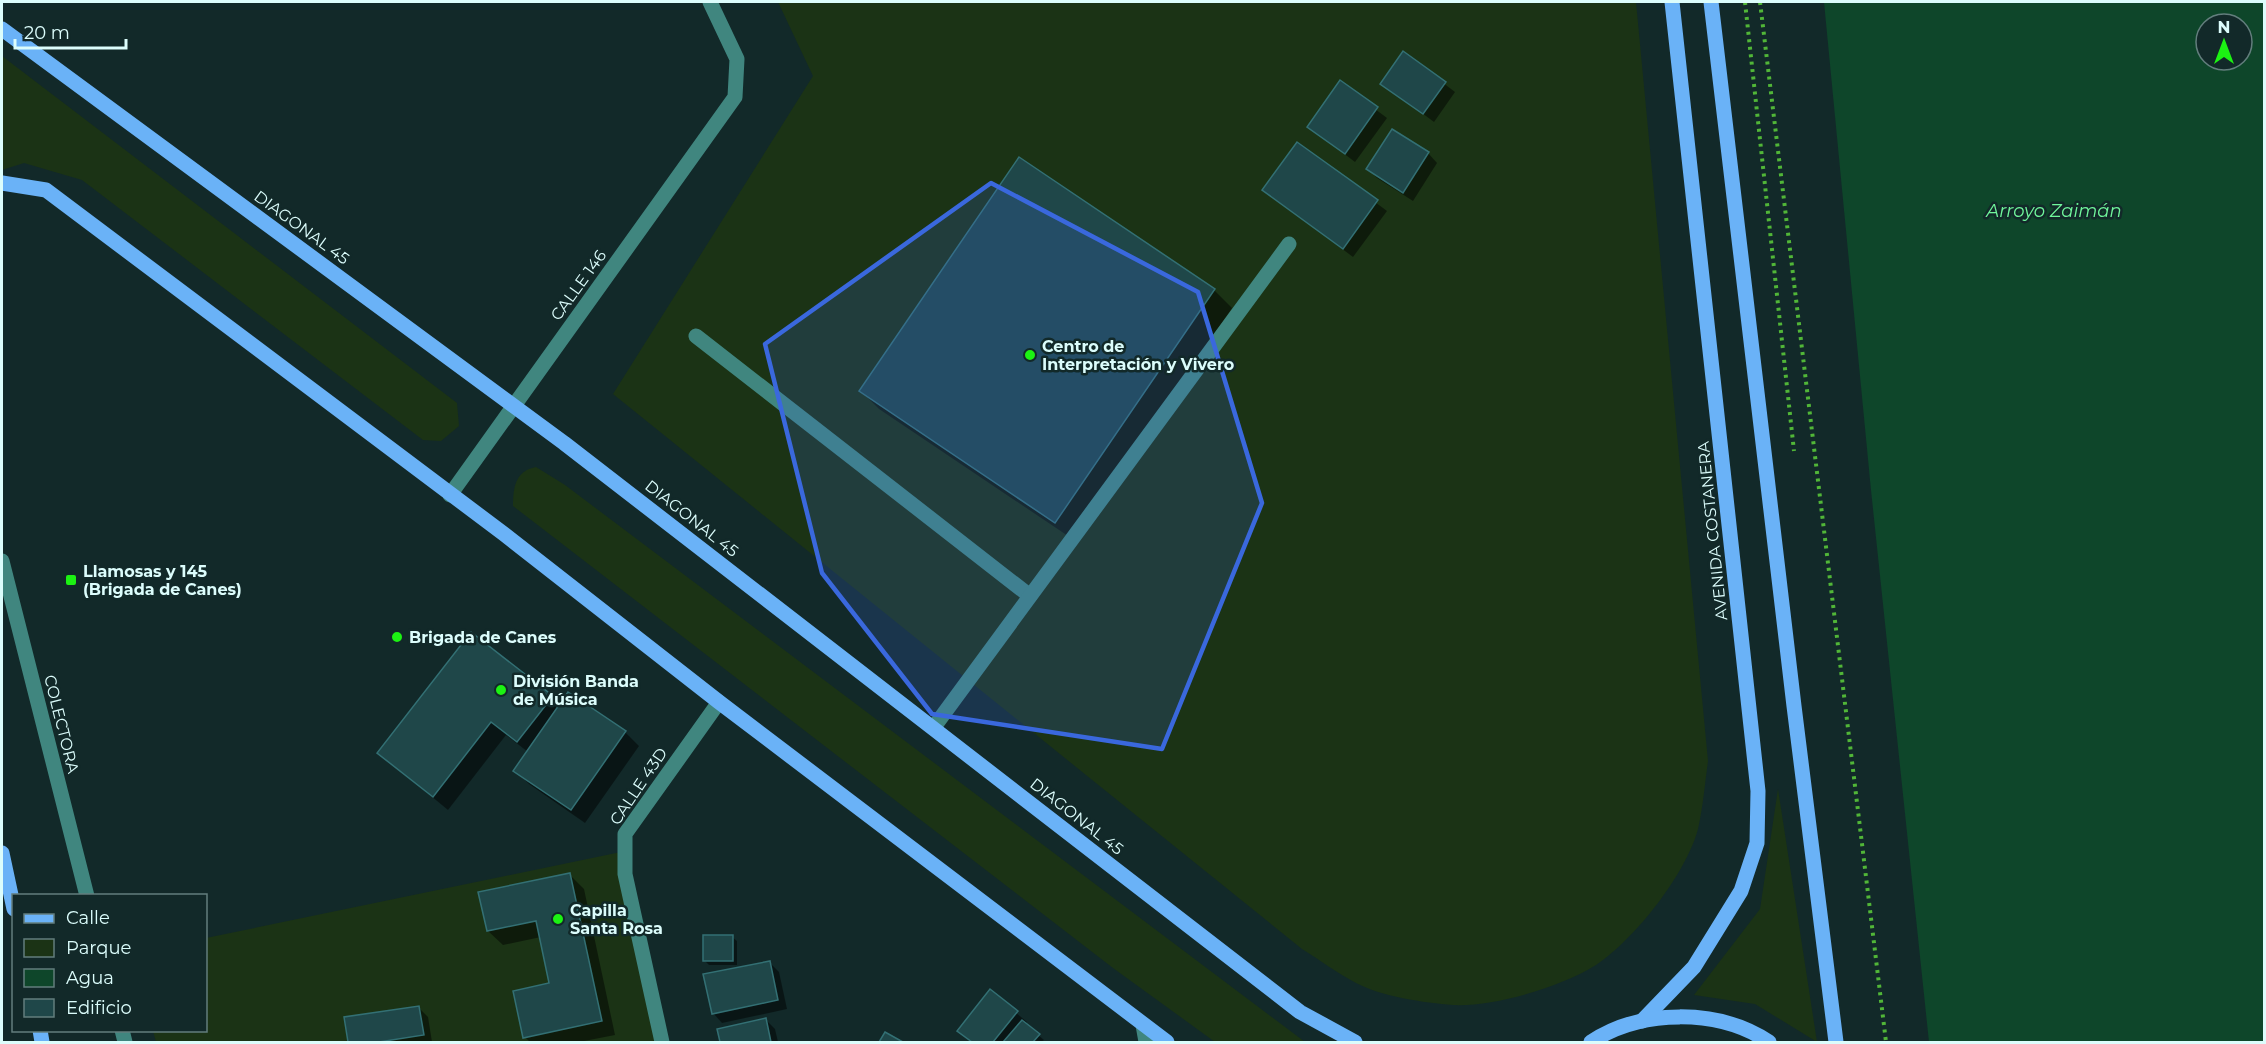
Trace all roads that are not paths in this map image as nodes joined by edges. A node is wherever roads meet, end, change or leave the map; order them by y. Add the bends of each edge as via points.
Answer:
1 (710, 2) edge
2 (1672, 2) edge
3 (1711, 2) edge
4 (2, 29) edge
5 (2, 183) edge
6 (1289, 244) dead end
7 (696, 336) dead end
8 (514, 405) junction
9 (450, 495) junction
10 (2, 561) edge
11 (1030, 596) junction
12 (719, 702) junction
13 (934, 727) junction
14 (2, 853) edge
15 (86, 894) edge
16 (12, 900) edge
17 (1642, 1021) junction
18 (1143, 1025) junction
19 (662, 1042) edge
20 (1146, 1042) edge
21 (1167, 1042) edge
22 (1355, 1042) edge
23 (1591, 1042) edge
24 (1769, 1042) edge
25 (1836, 1042) edge

1 - 8 street, CALLE 146 via 737,59 735,97
2 - 17 main road, AVENIDA COSTANERA via 1758,791 1756,843 1741,891 1694,967
3 - 25 main road
4 - 8 main road, DIAGONAL 45
5 - 9 main road via 46,190
6 - 11 street
7 - 11 street
8 - 9 street, CALLE 146
8 - 13 main road, DIAGONAL 45
9 - 12 main road
10 - 15 street, COLECTORA
11 - 13 street
12 - 18 main road
12 - 19 street, CALLE 43D via 625,834 625,874
13 - 22 main road, DIAGONAL 45 via 1300,1012
14 - 16 main road
17 - 23 main road
17 - 24 main road via 1683,1017 1722,1022
18 - 20 street
18 - 21 main road

